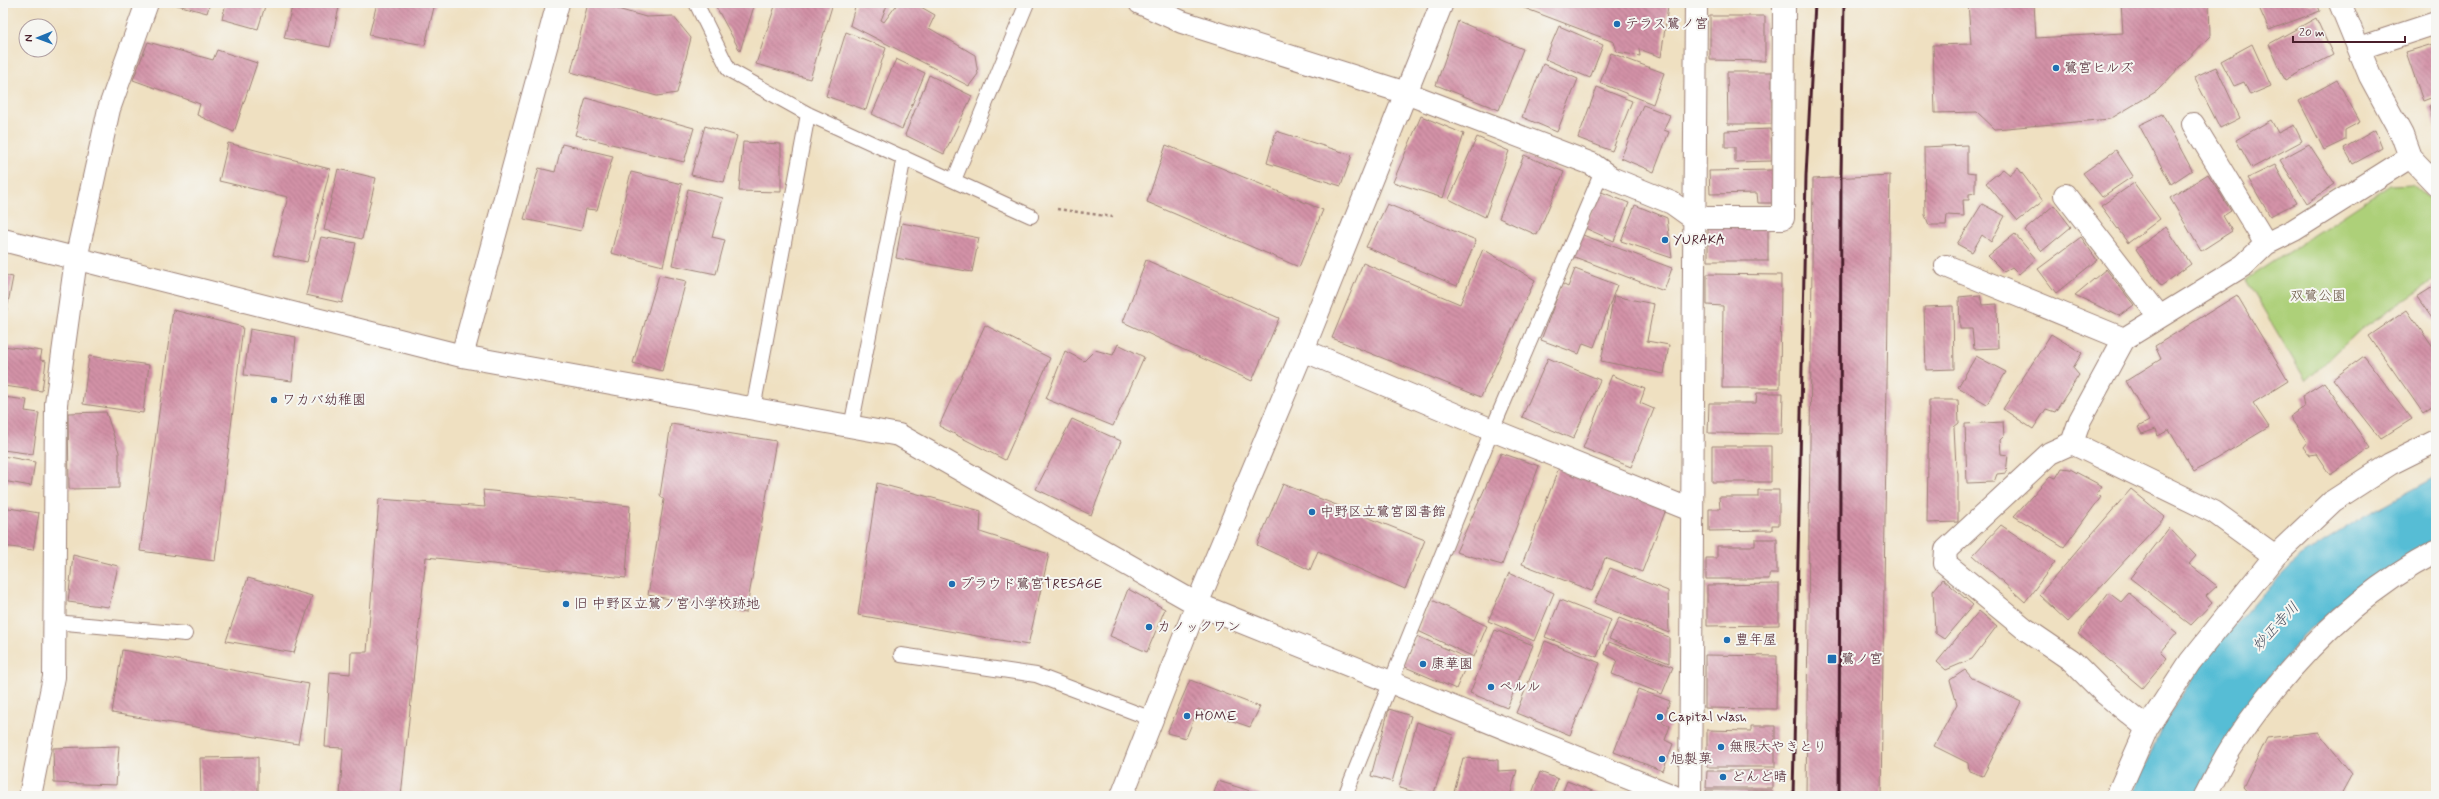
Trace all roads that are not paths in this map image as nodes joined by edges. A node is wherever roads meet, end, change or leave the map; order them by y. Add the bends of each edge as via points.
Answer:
1 (147, 3) edge
2 (558, 3) edge
3 (696, 3) edge
4 (1027, 3) edge
5 (1140, 3) edge
6 (1442, 3) edge
7 (1696, 3) edge
8 (1784, 3) edge
9 (2340, 3) edge
10 (2436, 23) edge
11 (2360, 48) junction
12 (1406, 93) junction
13 (808, 114) junction
14 (2193, 124) dead end
15 (904, 157) junction
16 (2410, 157) junction
17 (1602, 172) junction
18 (954, 180) junction
19 (2436, 184) edge
20 (2064, 195) dead end
21 (1031, 216) dead end
22 (1693, 218) junction
23 (3, 240) edge
24 (2266, 244) junction
25 (76, 259) junction
26 (1946, 266) dead end
27 (2159, 316) junction
28 (2124, 338) junction
29 (1304, 350) junction
30 (462, 356) junction
31 (753, 409) junction
32 (851, 427) junction
33 (1492, 430) junction
34 (2436, 441) edge
35 (2072, 443) junction
36 (1691, 510) junction
37 (2436, 552) edge
38 (2275, 556) junction
39 (1197, 604) junction
40 (55, 622) junction
41 (185, 634) dead end
42 (901, 655) dead end
43 (1392, 682) junction
44 (1152, 719) junction
45 (2147, 728) junction
46 (30, 796) edge
47 (1122, 796) edge
48 (1345, 796) edge
49 (1673, 796) edge
50 (1690, 796) edge
51 (2117, 796) edge
52 (2205, 796) edge

1 - 25 street via 108,109
2 - 30 street
3 - 13 lane via 729,70
4 - 18 lane
5 - 12 street via 1182,22
6 - 12 street
7 - 22 street
8 - 22 street via 1783,218
9 - 11 street
10 - 11 street
11 - 16 street via 2370,76 2402,134
12 - 17 street via 1592,164
12 - 29 street
13 - 15 lane
13 - 31 lane
14 - 24 street
15 - 18 lane
15 - 32 lane
16 - 19 street
16 - 24 street via 2294,230
17 - 22 street via 1672,202
17 - 33 lane
18 - 21 lane
20 - 27 street
22 - 36 street
23 - 25 street
24 - 27 street via 2244,265
25 - 30 street
25 - 40 street via 56,404
26 - 28 street
27 - 28 street
28 - 35 street via 2080,420
29 - 33 street
29 - 39 street
30 - 31 street
31 - 32 street
32 - 39 street via 898,435
33 - 36 street
33 - 43 lane
34 - 38 street via 2390,464 2333,501
35 - 38 street via 2214,512
35 - 45 street via 2050,453 1946,550 1945,563 2024,628 2071,660 2104,693
36 - 50 street
37 - 52 street via 2374,589 2329,627 2260,707 2232,746
38 - 45 street via 2190,662
39 - 43 street
39 - 44 street
40 - 41 lane
40 - 46 street via 54,677
42 - 44 lane via 1036,675
43 - 48 lane
43 - 49 street
44 - 47 street
45 - 51 street

